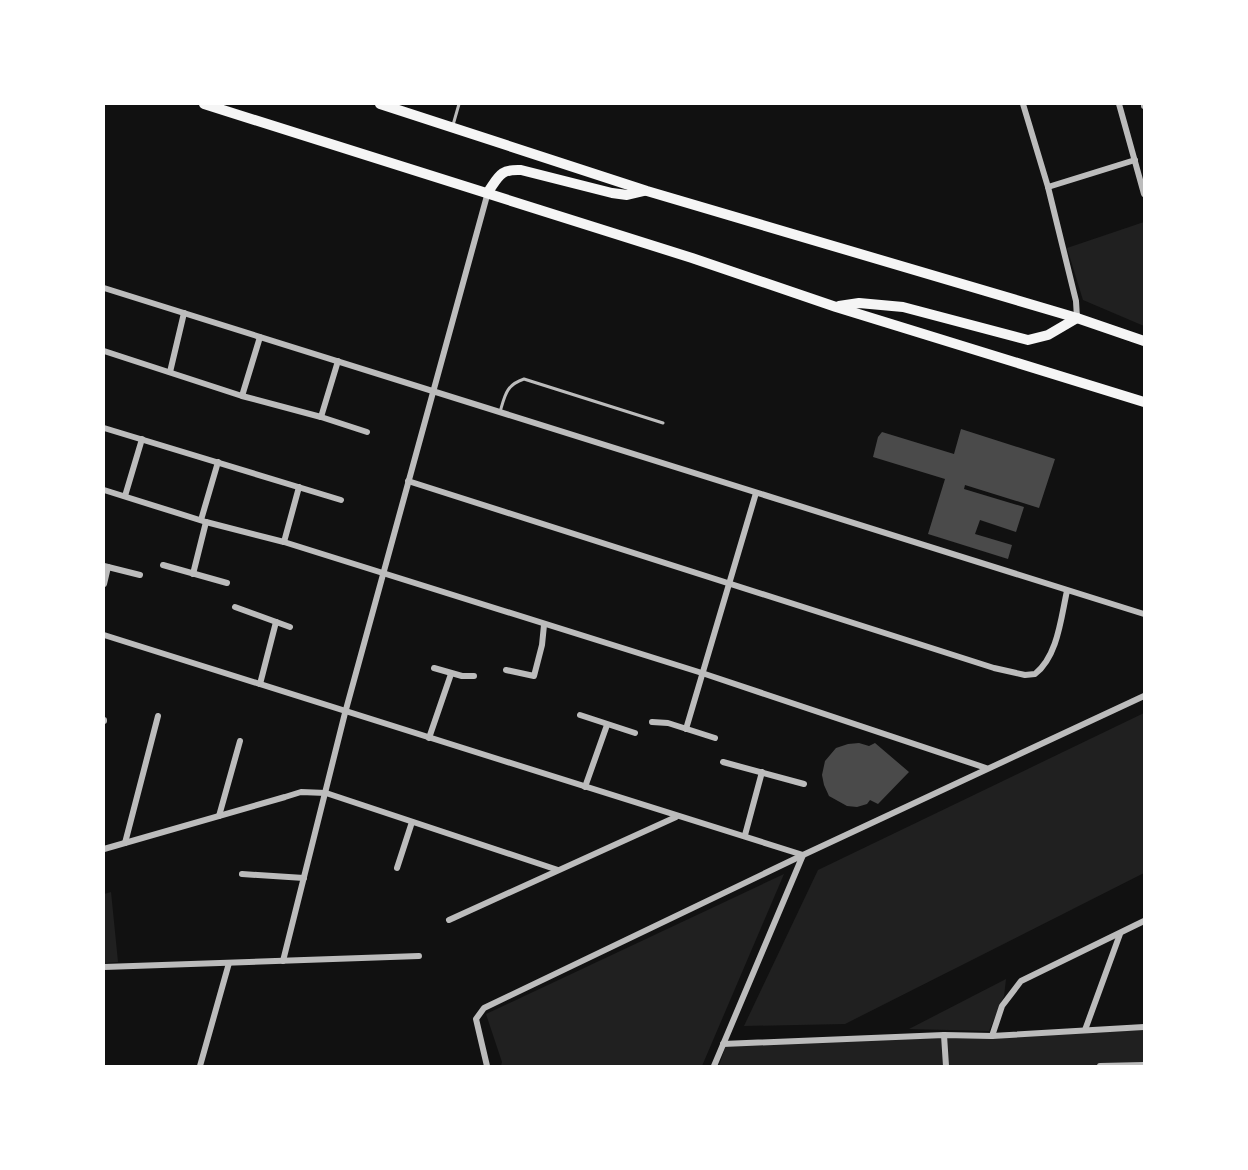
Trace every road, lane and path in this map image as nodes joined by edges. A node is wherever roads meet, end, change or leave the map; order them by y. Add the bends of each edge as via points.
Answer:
1 (204, 104) edge
2 (380, 104) edge
3 (459, 104) edge
4 (1023, 104) edge
5 (1119, 104) edge
6 (452, 126) junction
7 (1135, 160) junction
8 (1048, 187) junction
9 (647, 191) junction
10 (488, 192) junction
11 (1144, 194) edge
12 (104, 288) edge
13 (836, 307) junction
14 (184, 313) junction
15 (1077, 318) junction
16 (260, 337) junction
17 (1144, 341) edge
18 (104, 351) edge
19 (338, 362) junction
20 (170, 372) junction
21 (434, 392) junction
22 (242, 396) junction
23 (1144, 402) edge
24 (500, 412) junction
25 (321, 417) junction
26 (663, 423) dead end
27 (104, 428) edge
28 (368, 432) dead end
29 (142, 439) junction
30 (218, 462) junction
31 (408, 481) junction
32 (299, 487) junction
33 (104, 490) edge
34 (756, 493) junction
35 (125, 496) junction
36 (341, 500) dead end
37 (204, 521) junction
38 (284, 542) junction
39 (163, 565) dead end
40 (106, 566) edge
41 (193, 574) junction
42 (383, 574) junction
43 (140, 575) dead end
44 (227, 583) dead end
45 (104, 584) edge
46 (728, 584) junction
47 (1067, 591) junction
48 (235, 607) dead end
49 (1144, 614) edge
50 (276, 622) junction
51 (544, 625) junction
52 (290, 627) dead end
53 (104, 635) edge
54 (434, 668) dead end
55 (506, 670) dead end
56 (702, 673) junction
57 (451, 674) junction
58 (474, 676) dead end
59 (260, 684) junction
60 (1144, 696) edge
61 (345, 712) junction
62 (158, 716) dead end
63 (580, 716) dead end
64 (652, 722) dead end
65 (607, 724) junction
66 (686, 729) junction
67 (634, 733) dead end
68 (429, 738) junction
69 (715, 738) dead end
70 (240, 741) dead end
71 (723, 762) dead end
72 (986, 768) junction
73 (762, 772) junction
74 (804, 784) dead end
75 (585, 788) junction
76 (326, 793) junction
77 (219, 816) junction
78 (677, 817) junction
79 (412, 822) junction
80 (745, 836) junction
81 (125, 843) junction
82 (104, 849) edge
83 (803, 855) junction
84 (397, 868) dead end
85 (558, 870) junction
86 (242, 874) dead end
87 (304, 878) junction
88 (449, 920) dead end
89 (1144, 921) edge
90 (1120, 934) junction
91 (419, 956) dead end
92 (283, 961) junction
93 (229, 963) junction
94 (104, 967) edge
95 (1144, 1027) edge
96 (1085, 1030) junction
97 (944, 1035) junction
98 (992, 1036) junction
99 (723, 1044) junction
100 (1144, 1065) edge
101 (200, 1066) edge
102 (487, 1066) edge
103 (714, 1066) edge
104 (946, 1066) edge
105 (1100, 1066) edge
106 (1109, 1066) edge

1 - 10 main road
2 - 6 main road
3 - 6 lane
4 - 8 street
5 - 7 street
6 - 9 main road
7 - 8 street
7 - 11 street
8 - 15 street
9 - 10 main road via 612,193 510,170 502,172
9 - 15 main road
10 - 13 main road
10 - 21 street
12 - 14 street
13 - 15 main road via 859,303 903,307 1028,340 1048,335
13 - 23 main road
14 - 16 street
14 - 20 street
15 - 17 main road
16 - 19 street
16 - 22 street
18 - 20 street
19 - 21 street
19 - 25 street
20 - 22 street
21 - 24 street
21 - 31 street
22 - 25 street
24 - 26 lane via 513,382 524,379
24 - 34 street
25 - 28 street
27 - 29 street
29 - 30 street
29 - 35 street
30 - 32 street
30 - 37 street
31 - 42 street
31 - 46 street
32 - 36 street
32 - 38 street
33 - 35 street
34 - 46 street
34 - 47 street
35 - 37 street
37 - 38 street
37 - 41 street
38 - 42 street
39 - 41 street
40 - 43 street
40 - 45 street
41 - 44 street
42 - 51 street
42 - 61 street
46 - 47 street via 1025,675 1035,674 1047,660
46 - 56 street
47 - 49 street
48 - 50 street
50 - 52 street
50 - 59 street
51 - 55 street via 534,676
51 - 56 street
53 - 59 street
54 - 57 street
56 - 66 street
56 - 72 street
57 - 58 street
57 - 68 street
59 - 61 street
60 - 72 street
61 - 68 street
61 - 76 street
62 - 81 street
63 - 65 street
64 - 66 street
65 - 67 street
65 - 75 street
66 - 69 street
68 - 75 street
70 - 77 street
71 - 73 street
72 - 83 street
73 - 74 street
73 - 80 street
75 - 78 street
76 - 77 street via 301,792
76 - 79 street
76 - 87 street
77 - 81 street
78 - 80 street
78 - 85 street
79 - 84 street
79 - 85 street
80 - 83 street
81 - 82 street
83 - 99 street
83 - 102 street via 484,1008 476,1019
85 - 88 street
86 - 87 street
87 - 92 street
89 - 90 street
90 - 96 street
90 - 98 street via 1021,981 1002,1006
91 - 92 street
92 - 93 street
93 - 94 street
93 - 101 street
95 - 96 street
96 - 98 street
97 - 98 street
97 - 99 street
97 - 104 street
99 - 103 street
100 - 106 street
105 - 106 street

